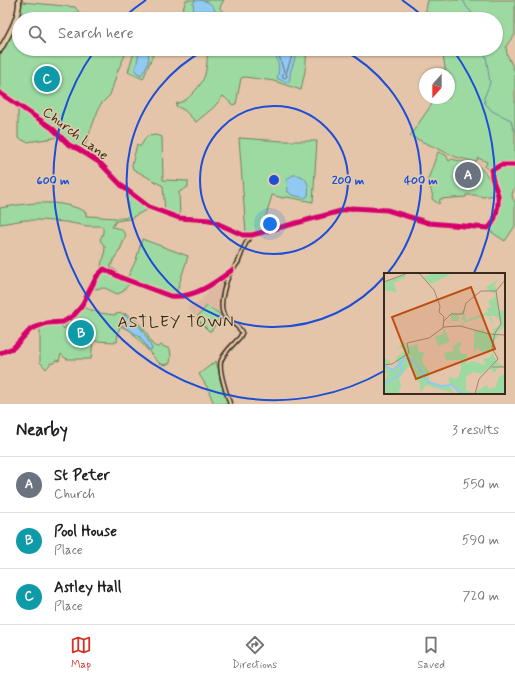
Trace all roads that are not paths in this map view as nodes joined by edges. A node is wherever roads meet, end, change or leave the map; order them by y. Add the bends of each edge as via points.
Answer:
1 (19, 0) edge
2 (17, 12) edge
3 (12, 24) edge
4 (0, 50) edge
5 (0, 93) edge
6 (515, 165) edge
7 (243, 235) junction
8 (252, 235) junction
9 (246, 243) junction
10 (232, 270) junction
11 (0, 353) edge
12 (230, 404) edge

1 - 2 main road
3 - 4 main road
5 - 7 street, Church Lane via 52,128 68,145 100,163 122,188 149,207 179,218 210,220
6 - 8 street, Church Lane via 492,170 491,177 498,200 494,219 488,228 428,223 387,210 352,208
7 - 8 street, Church Lane
7 - 9 street
8 - 9 street
9 - 10 street via 238,263
10 - 11 street via 204,289 187,295 170,296 104,269 74,314 63,322 47,323 31,329 14,347
10 - 12 street via 224,292 222,308 223,314 242,333 220,363

